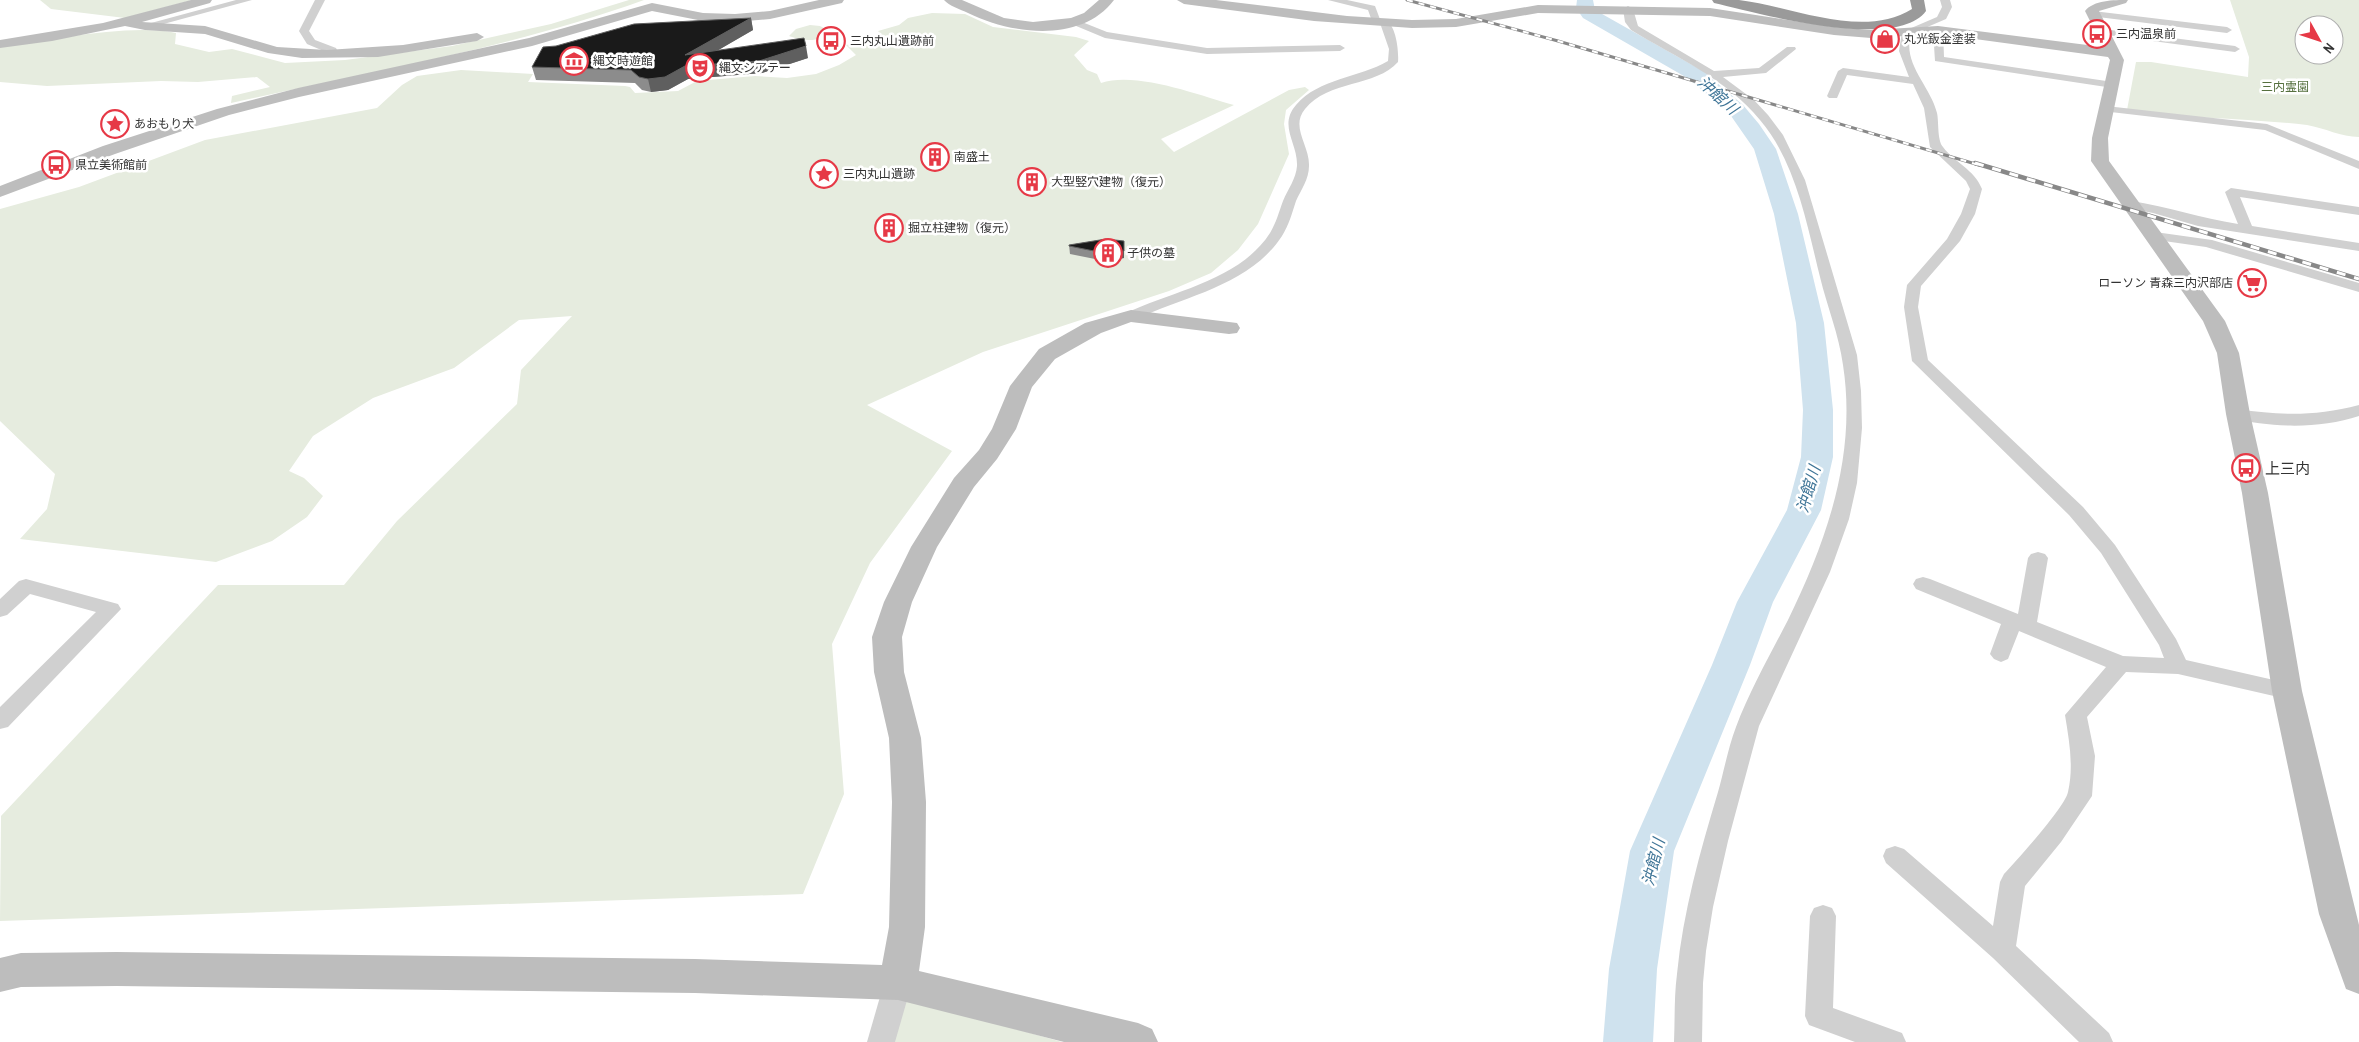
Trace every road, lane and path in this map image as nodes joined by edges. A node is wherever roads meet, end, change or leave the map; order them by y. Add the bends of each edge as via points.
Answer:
1 (205, 0) edge
2 (247, 0) edge
3 (320, 0) edge
4 (668, 0) edge
5 (837, 0) edge
6 (951, 0) edge
7 (1107, 0) edge
8 (1184, 0) edge
9 (1333, 0) edge
10 (1719, 0) edge
11 (1777, 0) edge
12 (1908, 0) edge
13 (1917, 0) edge
14 (1944, 0) edge
15 (2121, 0) edge
16 (652, 7) junction
17 (1622, 9) junction
18 (1072, 21) junction
19 (126, 22) junction
20 (2098, 22) junction
21 (1381, 23) junction
22 (146, 26) junction
23 (1936, 27) junction
24 (2227, 30) dead end
25 (1907, 32) junction
26 (495, 33) dead end
27 (0, 44) edge
28 (1340, 48) dead end
29 (1791, 49) dead end
30 (2235, 49) dead end
31 (2114, 53) junction
32 (330, 54) junction
33 (1714, 74) junction
34 (1917, 81) junction
35 (2112, 85) junction
36 (1833, 96) dead end
37 (2106, 109) junction
38 (2359, 165) edge
39 (0, 192) edge
40 (2132, 205) junction
41 (2359, 211) edge
42 (2247, 230) junction
43 (2155, 236) junction
44 (2359, 247) edge
45 (2359, 288) edge
46 (1131, 316) junction
47 (1229, 328) dead end
48 (2359, 410) edge
49 (2238, 414) junction
50 (2038, 558) dead end
51 (1923, 584) dead end
52 (0, 610) edge
53 (2019, 623) junction
54 (2002, 654) dead end
55 (2120, 664) junction
56 (2178, 666) junction
57 (2287, 691) junction
58 (0, 722) edge
59 (1895, 856) dead end
60 (1822, 916) dead end
61 (2002, 950) junction
62 (0, 974) edge
63 (2359, 977) edge
64 (898, 982) junction
65 (881, 1042) edge
66 (1138, 1042) edge
67 (1688, 1042) edge
68 (1892, 1042) edge
69 (2099, 1042) edge

1 - 19 street
2 - 22 street
3 - 32 street via 304,31 311,43 332,50
4 - 16 street
5 - 16 street via 770,15 735,18 703,17
6 - 18 street via 1012,24 1039,26
7 - 18 street via 1092,13
8 - 21 street
9 - 21 street via 1372,8
10 - 13 highway via 1809,20 1862,26 1907,20 1919,11
11 - 12 highway via 1802,14 1862,22 1894,19 1906,14 1910,8
14 - 23 street via 1945,14
15 - 20 street via 2094,8 2092,11
16 - 39 street via 532,42 223,112 117,147
17 - 21 street via 1516,11 1456,23
17 - 25 street via 1733,15 1852,33
17 - 33 street via 1634,28
18 - 28 street via 1110,37 1206,50
19 - 22 street
19 - 27 street
20 - 24 street
20 - 30 street
20 - 31 street
21 - 46 street via 1394,49 1393,62 1376,72 1320,92 1306,100 1293,118 1292,128 1303,168 1275,237 1244,266 1222,279
22 - 32 street via 206,30 262,48
23 - 25 street
23 - 31 street
23 - 35 street via 1939,59
25 - 34 street via 1902,41 1903,52
26 - 32 street via 427,46
29 - 33 street via 1762,71
31 - 35 street via 2117,60
33 - 67 street via 1766,119 1790,160 1818,242 1852,371 1853,452 1850,482 1837,528 1748,728 1711,856 1698,910 1690,976
34 - 36 street via 1843,72
34 - 56 street via 1930,107 1936,147 1972,178 1976,189 1968,214 1953,241 1914,285 1912,307 1920,361 2076,511 2108,548 2169,644
35 - 37 street
37 - 38 street via 2268,127
37 - 40 street via 2100,138 2100,161
40 - 42 street via 2198,222
40 - 43 street
41 - 42 street via 2232,192
42 - 44 street
43 - 45 street via 2207,243
43 - 49 street via 2218,329 2228,352
46 - 47 street
46 - 64 street via 1108,322 1066,342 1032,370 1021,386 1004,429 963,483 924,547 898,602 887,637 890,672 905,738 909,802 907,927
48 - 49 street via 2308,419 2272,419
49 - 57 street via 2255,493
50 - 53 street
51 - 53 street
52 - 58 street via 26,586 111,609
53 - 54 street
53 - 55 street
55 - 56 street
55 - 61 street via 2076,715 2083,756 2080,796 2013,882
56 - 57 street
57 - 63 street via 2338,914
59 - 61 street
60 - 68 street via 1819,1016
61 - 69 street
62 - 64 street via 21,970 127,969 695,976
64 - 65 street
64 - 66 street

